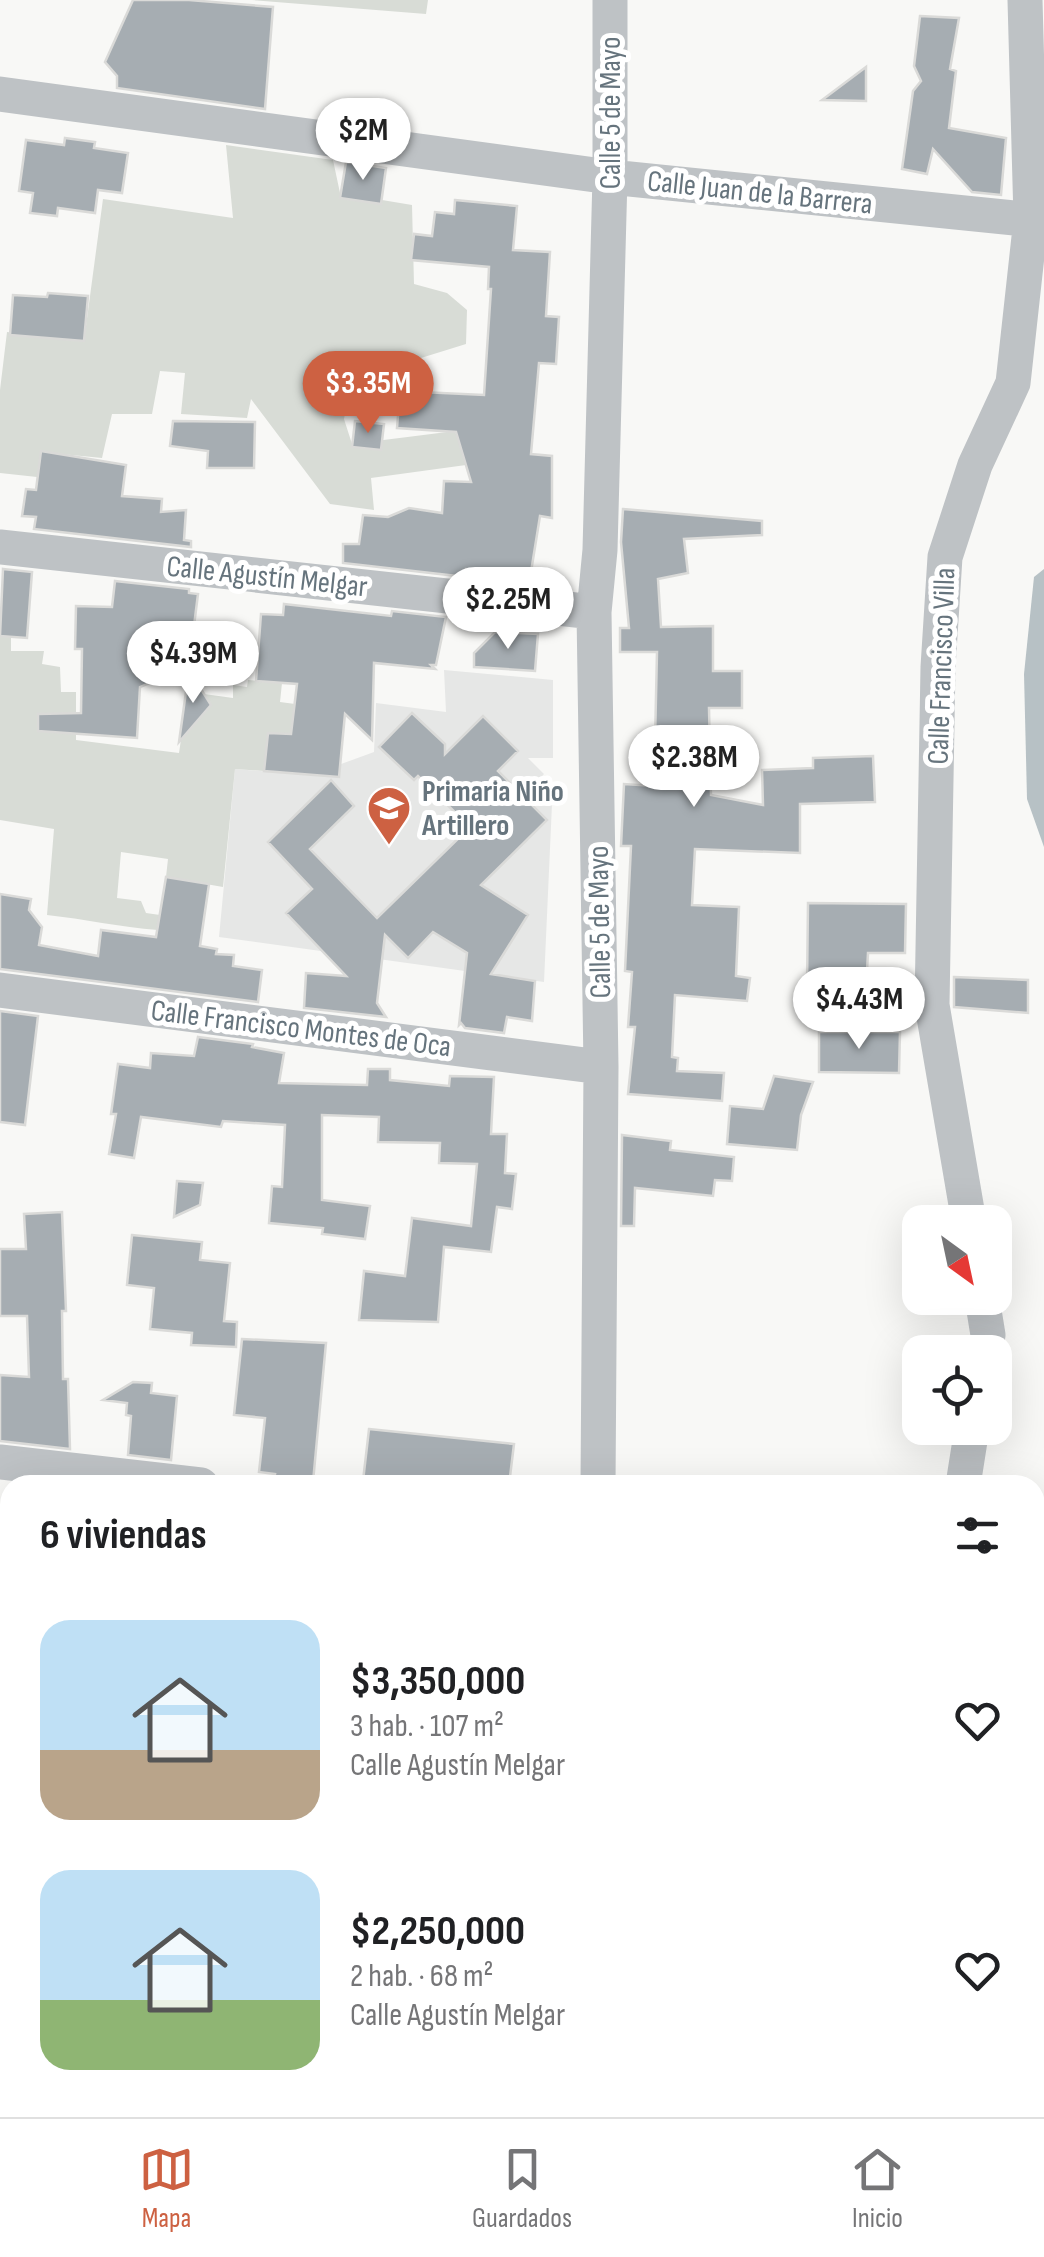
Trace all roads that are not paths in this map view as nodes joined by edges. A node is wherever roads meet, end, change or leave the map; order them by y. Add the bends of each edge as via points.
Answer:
1 (610, 0) edge
2 (1025, 0) edge
3 (0, 94) edge
4 (610, 177) junction
5 (1037, 220) edge
6 (0, 546) edge
7 (594, 612) junction
8 (0, 990) edge
9 (601, 1067) junction
10 (966, 1205) edge
11 (969, 1445) edge
12 (0, 1462) edge
13 (114, 1475) edge
14 (598, 1475) edge
15 (964, 1475) edge

1 - 4 street, Calle 5 de Mayo
2 - 5 street, Calle Francisco Villa
3 - 4 street, Calle Juan de la Barrera
4 - 5 street, Calle Juan de la Barrera
4 - 7 street, Calle 5 de Mayo
5 - 10 street, Calle Francisco Villa via 1013,384 975,465 945,557 932,1005
6 - 7 street, Calle Agustín Melgar
7 - 9 street, Calle 5 de Mayo
8 - 9 street, Calle Francisco Montes de Oca
9 - 14 street, Calle 5 de Mayo
11 - 15 street
12 - 13 street

